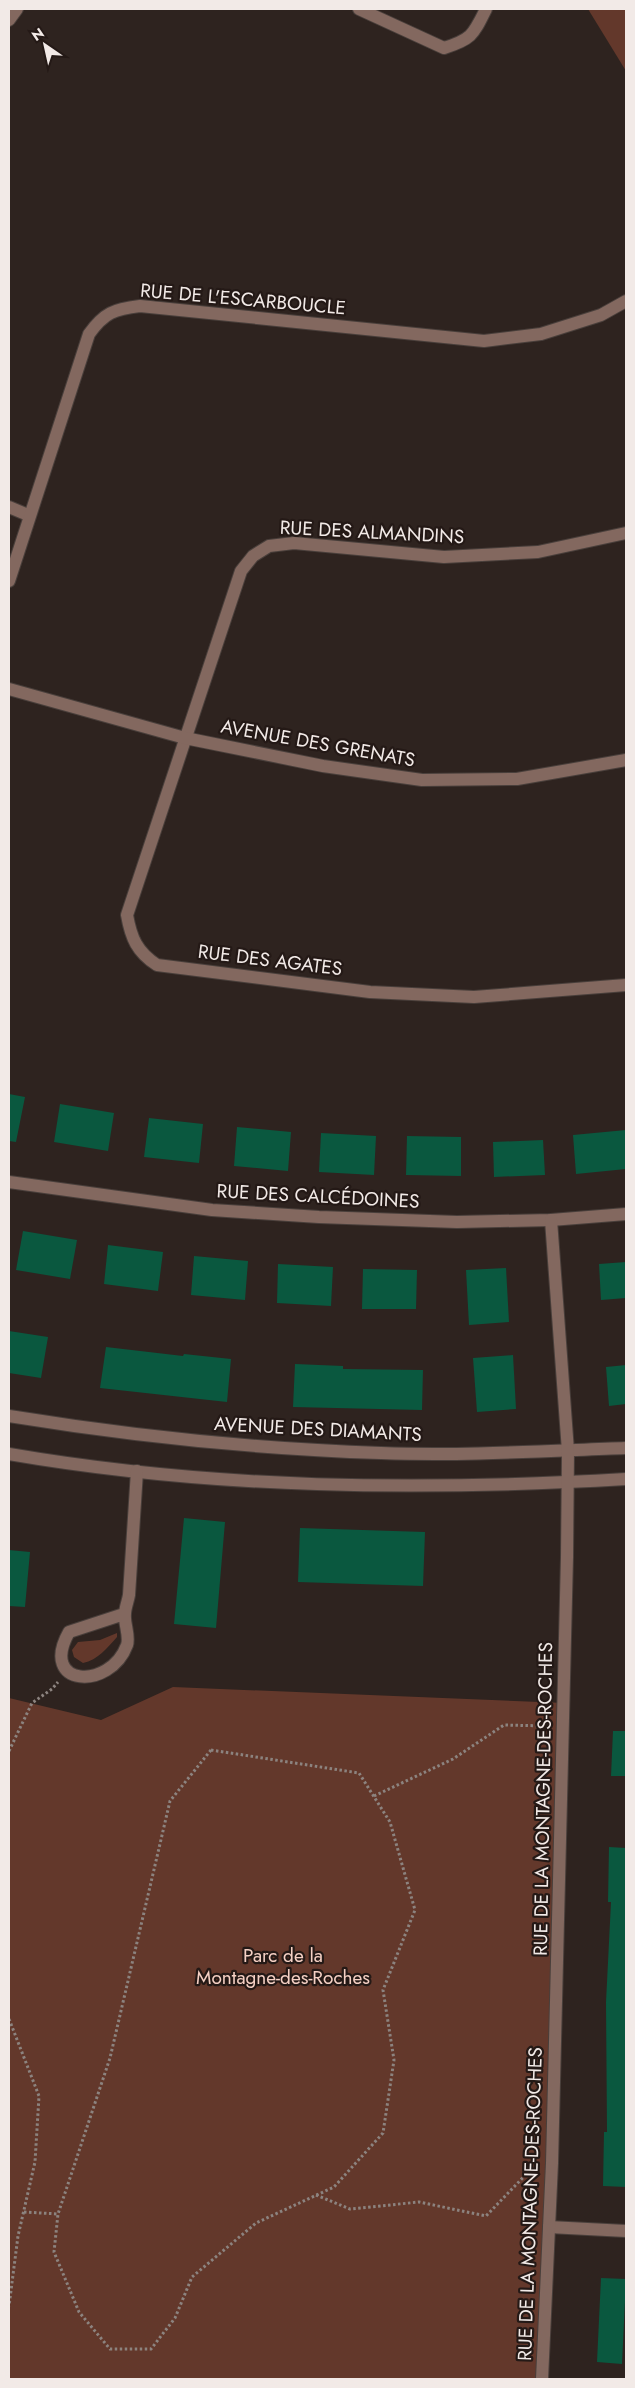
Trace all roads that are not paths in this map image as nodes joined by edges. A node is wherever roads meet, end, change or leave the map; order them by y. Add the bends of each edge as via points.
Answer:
1 (17, 9) edge
2 (359, 9) edge
3 (486, 9) edge
4 (9, 20) edge
5 (626, 301) edge
6 (9, 507) edge
7 (28, 515) junction
8 (626, 532) edge
9 (9, 581) edge
10 (9, 689) edge
11 (185, 738) junction
12 (626, 760) edge
13 (626, 985) edge
14 (9, 1182) edge
15 (626, 1214) edge
16 (551, 1220) junction
17 (9, 1416) edge
18 (626, 1448) edge
19 (568, 1450) junction
20 (9, 1454) edge
21 (137, 1471) junction
22 (626, 1479) edge
23 (567, 1483) junction
24 (124, 1614) junction
25 (549, 2227) junction
26 (626, 2231) edge
27 (542, 2379) edge

1 - 4 street
2 - 3 street via 444,48 466,41
5 - 7 street, RUE DE L'ESCARBOUCLE via 600,315 541,334 484,341 140,306 119,308 100,318 89,334
6 - 7 street
7 - 9 street, RUE DE L'ESCARBOUCLE
8 - 11 street, RUE DES ALMANDINS via 538,552 444,557 294,543 269,546 252,556 241,571
10 - 11 street, AVENUE DES GRENATS
11 - 12 street, AVENUE DES GRENATS via 323,766 422,780 517,779
11 - 13 street, RUE DES AGATES via 127,915 136,947 157,965 370,992 474,997
14 - 16 street, RUE DES CALCÉDOINES via 212,1210 457,1222
15 - 16 street, RUE DES CALCÉDOINES
16 - 19 street, RUE DE LA MONTAGNE-DES-ROCHES
17 - 19 street, AVENUE DES DIAMANTS via 185,1441 290,1450 503,1454
18 - 19 street, AVENUE DES DIAMANTS
19 - 23 street, RUE DE LA MONTAGNE-DES-ROCHES
20 - 21 street
21 - 23 street via 291,1484
21 - 24 street via 129,1595
22 - 23 street
23 - 25 street, RUE DE LA MONTAGNE-DES-ROCHES
24 - 24 street via 68,1632 60,1657 67,1671 78,1678 90,1677 120,1660 128,1643
25 - 26 street
25 - 27 street, RUE DE LA MONTAGNE-DES-ROCHES

